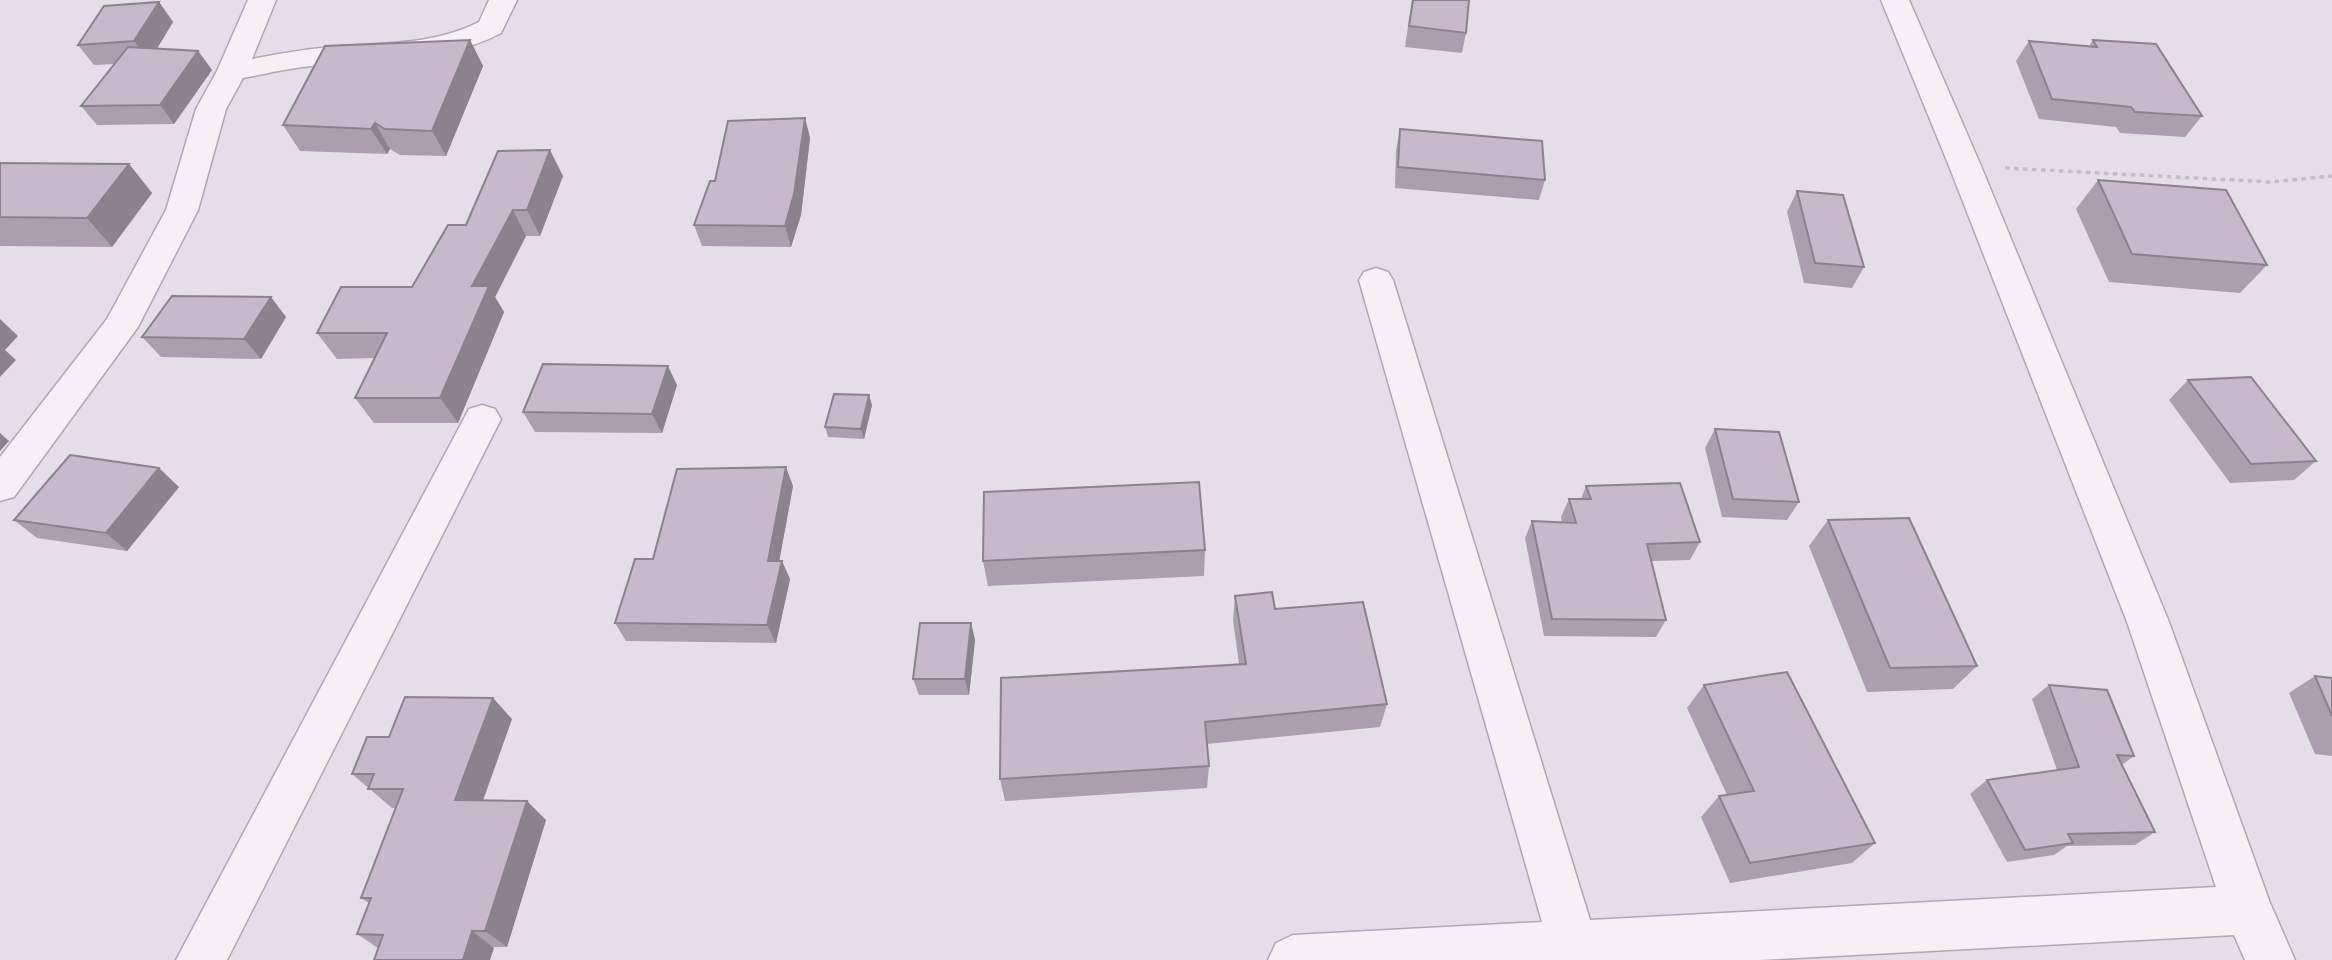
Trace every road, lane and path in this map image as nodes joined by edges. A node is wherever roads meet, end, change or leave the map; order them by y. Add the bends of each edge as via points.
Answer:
1 (262, 0) edge
2 (503, 0) edge
3 (1895, 0) edge
4 (232, 71) junction
5 (1965, 166) junction
6 (2332, 176) edge
7 (1376, 280) dead end
8 (482, 419) dead end
9 (0, 486) edge
10 (2248, 910) junction
11 (1573, 946) junction
12 (201, 960) edge
13 (1293, 960) edge
14 (2270, 960) edge

1 - 4 street
2 - 4 street via 491,27 470,38
3 - 5 street
4 - 9 street via 211,109 182,210 120,327
5 - 6 path via 2270,182
5 - 10 street via 2148,622
7 - 11 street
8 - 12 street
10 - 11 street
10 - 14 street
11 - 13 street

